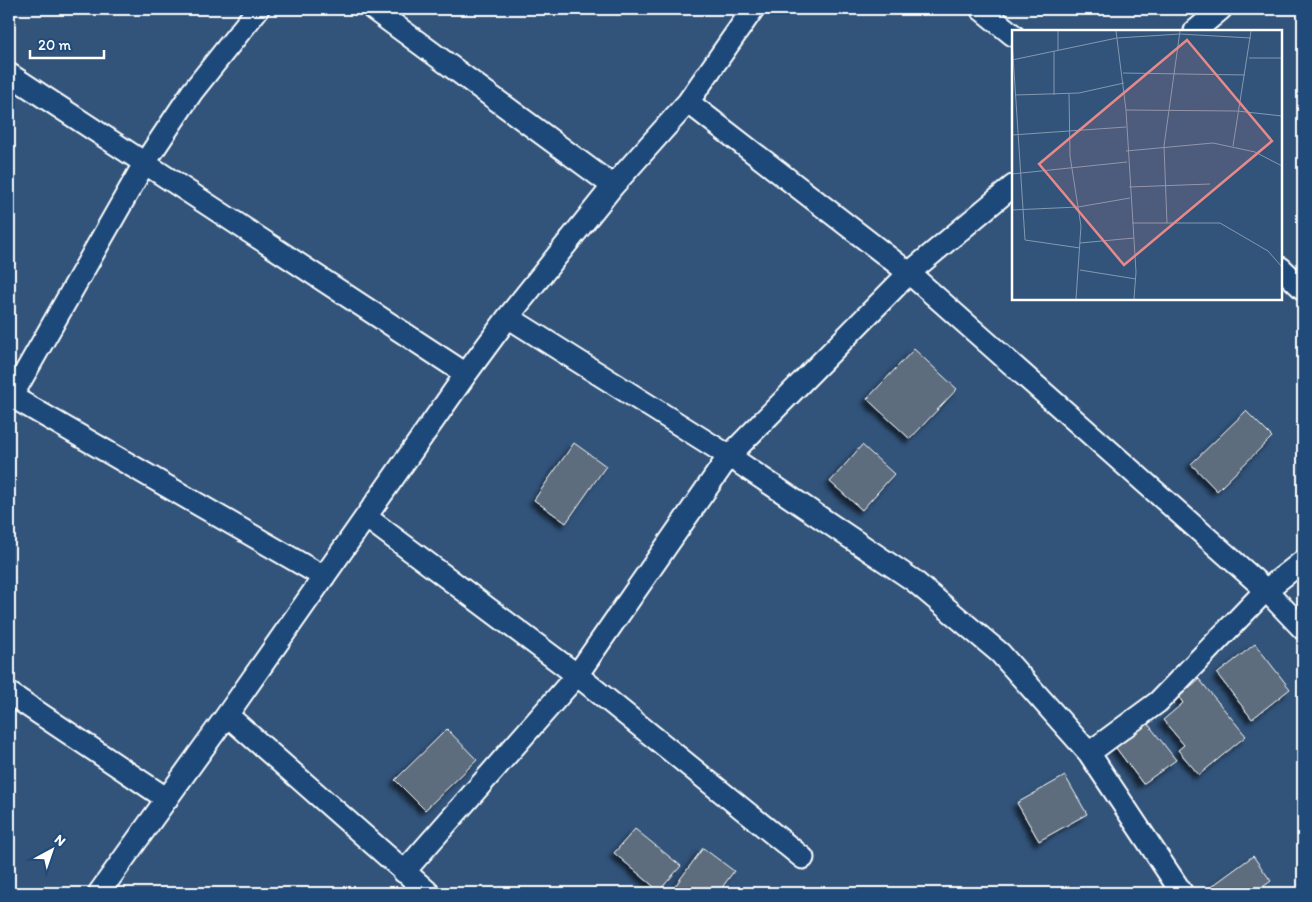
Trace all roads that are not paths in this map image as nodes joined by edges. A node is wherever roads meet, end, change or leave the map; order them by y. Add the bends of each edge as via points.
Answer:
1 (258, 9) edge
2 (373, 9) edge
3 (753, 9) edge
4 (981, 9) edge
5 (1221, 9) edge
6 (1196, 30) edge
7 (1012, 34) edge
8 (9, 74) edge
9 (688, 102) junction
10 (144, 164) junction
11 (613, 186) junction
12 (1012, 187) edge
13 (1282, 269) edge
14 (909, 273) junction
15 (1303, 289) edge
16 (508, 317) junction
17 (466, 374) junction
18 (10, 398) edge
19 (729, 456) junction
20 (366, 517) junction
21 (1303, 561) edge
22 (324, 577) junction
23 (1266, 590) junction
24 (1303, 629) edge
25 (577, 675) junction
26 (9, 693) edge
27 (227, 715) junction
28 (1089, 752) junction
29 (168, 799) junction
30 (803, 858) dead end
31 (404, 872) junction
32 (99, 893) edge
33 (429, 893) edge
34 (1182, 893) edge

1 - 10 street via 192,92
2 - 11 street
3 - 9 street
4 - 7 street
5 - 6 street
8 - 10 street
9 - 11 street
9 - 14 street
10 - 17 street
10 - 18 street
11 - 16 street
12 - 14 street
13 - 15 street
14 - 19 street
14 - 23 street
16 - 17 street
16 - 19 street
17 - 20 street
18 - 22 street
19 - 25 street
19 - 28 street via 913,580 1000,653
20 - 22 street
20 - 25 street
21 - 23 street
22 - 27 street
23 - 24 street
23 - 28 street via 1158,702
25 - 30 street
25 - 31 street
26 - 29 street
27 - 29 street
27 - 31 street
28 - 34 street
29 - 32 street
31 - 33 street

